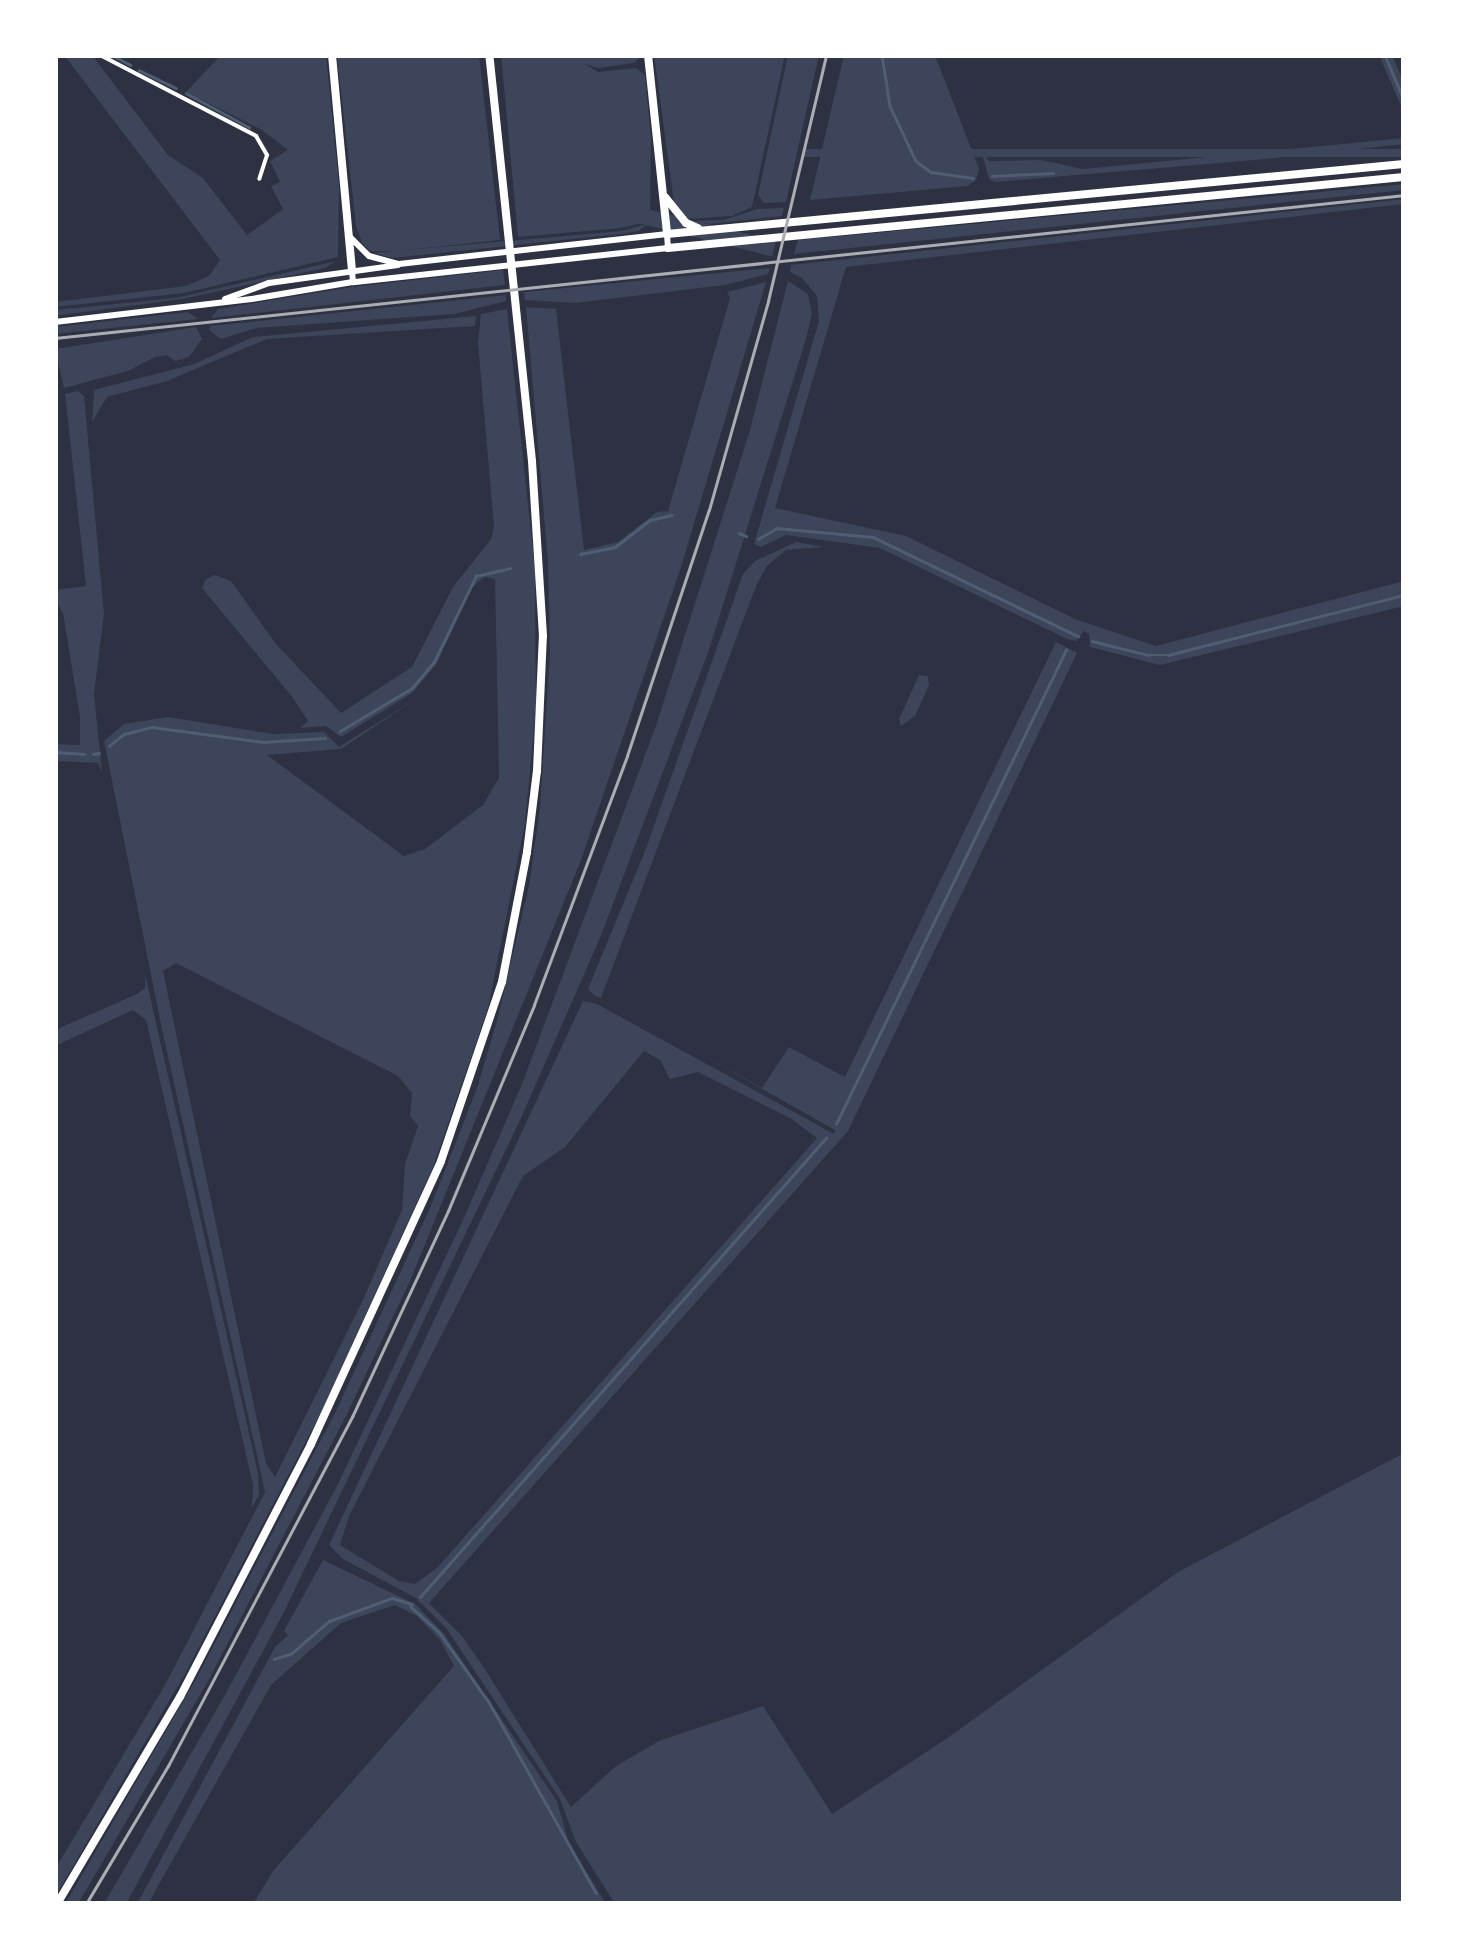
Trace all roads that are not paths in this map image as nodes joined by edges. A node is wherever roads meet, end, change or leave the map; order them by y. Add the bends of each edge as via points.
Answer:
1 (100, 55) edge
2 (332, 55) edge
3 (489, 55) edge
4 (648, 55) edge
5 (1404, 164) edge
6 (1404, 177) edge
7 (260, 179) dead end
8 (663, 194) junction
9 (708, 230) junction
10 (667, 234) junction
11 (349, 236) junction
12 (668, 248) junction
13 (399, 264) junction
14 (352, 269) junction
15 (353, 282) junction
16 (219, 301) junction
17 (55, 322) edge
18 (57, 1904) edge

1 - 7 street via 256,136 266,155
2 - 11 highway
3 - 18 highway via 543,636 537,770 502,982 440,1161 319,1428 188,1682
4 - 8 highway
5 - 9 highway
6 - 12 highway
8 - 9 highway via 686,223
8 - 10 highway
9 - 10 highway
10 - 12 main road
10 - 13 main road
11 - 13 main road via 369,256
11 - 14 highway
12 - 15 main road
13 - 14 main road
14 - 15 main road
14 - 16 main road via 269,283
15 - 16 main road
16 - 17 main road

